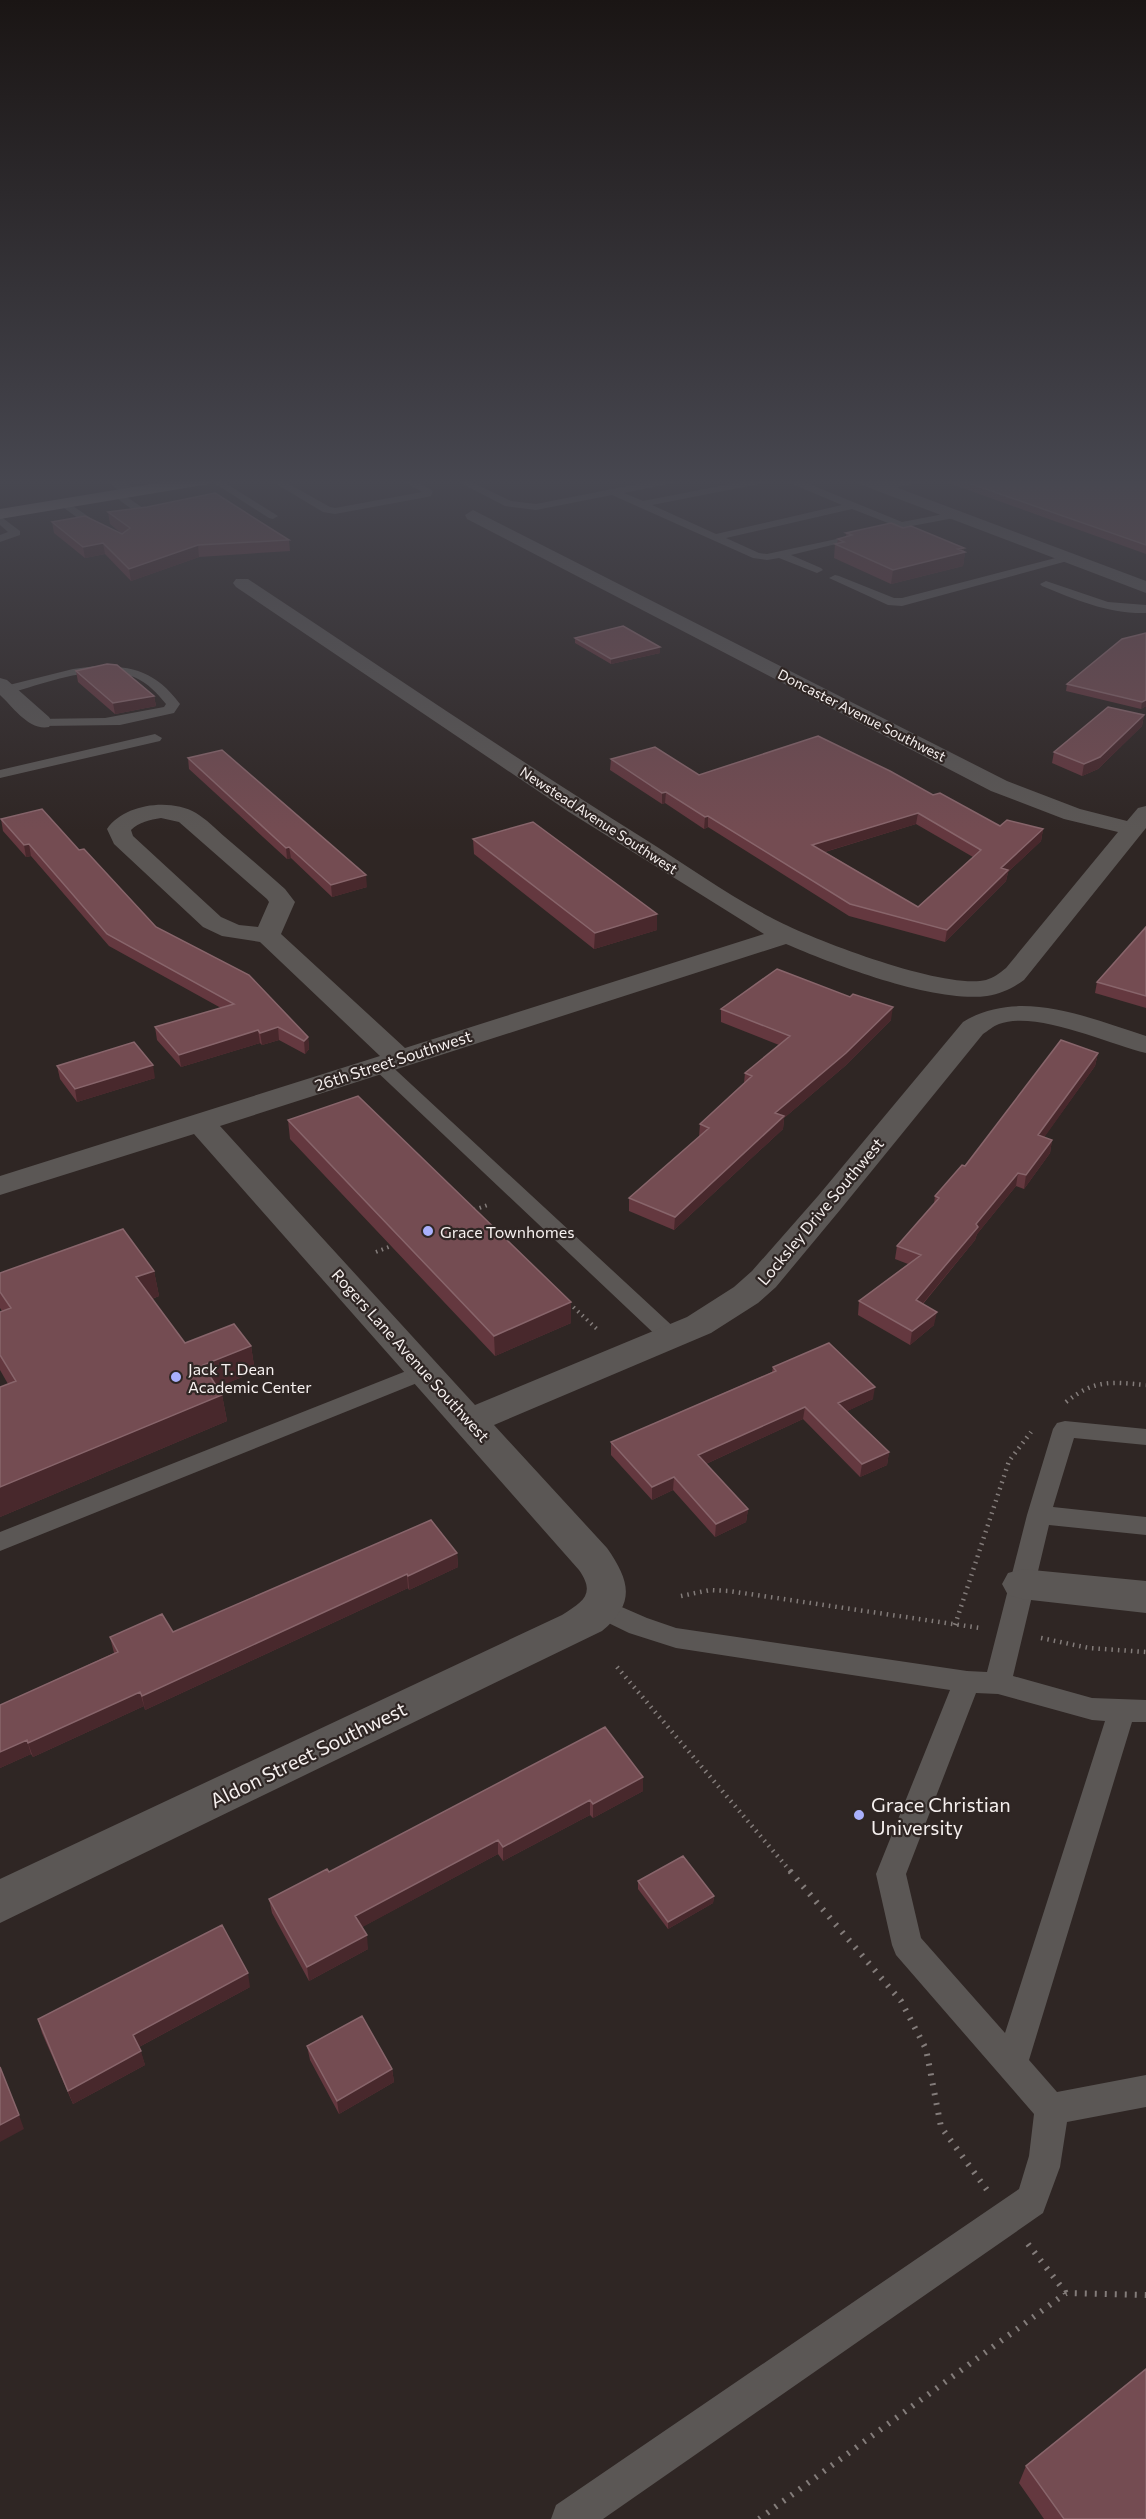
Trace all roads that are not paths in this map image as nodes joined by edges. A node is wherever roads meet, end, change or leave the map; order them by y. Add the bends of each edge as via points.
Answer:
1 (262, 597) edge
2 (631, 597) edge
3 (879, 597) edge
4 (922, 597) edge
5 (1078, 597) edge
6 (1146, 609) edge
7 (3, 687) edge
8 (41, 722) joint
9 (155, 738) dead end
10 (0, 774) edge
11 (1139, 821) edge
12 (267, 935) junction
13 (787, 935) junction
14 (994, 1000) junction
15 (1146, 1045) edge
16 (389, 1061) junction
17 (200, 1122) junction
18 (0, 1186) edge
19 (670, 1337) junction
20 (424, 1372) junction
21 (470, 1421) junction
22 (1146, 1437) edge
23 (1039, 1515) junction
24 (1146, 1526) edge
25 (0, 1542) edge
26 (1022, 1584) junction
27 (1146, 1597) edge
28 (604, 1602) junction
29 (967, 1682) junction
30 (998, 1683) junction
31 (1134, 1711) edge
32 (0, 1902) edge
33 (1011, 2065) junction
34 (1146, 2091) edge
35 (1051, 2109) junction
36 (570, 2519) edge

1 - 13 street, Newstead Avenue Southwest via 577,807 728,903
2 - 11 street, Doncaster Avenue Southwest via 999,786 1072,814
3 - 4 lane via 892,602
5 - 6 lane via 1102,606
7 - 8 street
7 - 8 lane via 86,670 118,668 148,677 173,704 169,710 134,720 88,724
9 - 10 lane
11 - 14 street, Locksley Drive Southwest via 1015,974 1001,983
12 - 12 street via 282,902 187,817 161,812 142,814 119,829 122,839 212,922 238,933
12 - 16 street
13 - 14 street, Newstead Avenue Southwest via 932,984
13 - 16 street, 26th Street Southwest
14 - 15 street, Newstead Avenue Southwest
14 - 19 street, Locksley Drive Southwest via 984,1018 764,1279 724,1310
16 - 17 street, 26th Street Southwest
16 - 19 lane
17 - 18 street, 26th Street Southwest
17 - 20 street, Rogers Lane Avenue Southwest
19 - 21 street, Locksley Drive Southwest
20 - 21 street, Rogers Lane Avenue Southwest
20 - 25 lane
21 - 28 street, Rogers Lane Avenue Southwest via 605,1575 608,1586
22 - 23 lane via 1065,1429
23 - 24 lane
23 - 26 lane
26 - 27 street
26 - 30 lane
28 - 29 lane via 638,1626 676,1638
28 - 32 street, Aldon Street Southwest via 576,1626
29 - 30 lane
29 - 33 lane via 891,1874 907,1945
30 - 31 lane via 1092,1709
31 - 33 lane
33 - 35 lane
34 - 35 lane
35 - 36 lane via 1047,2154 1031,2200

